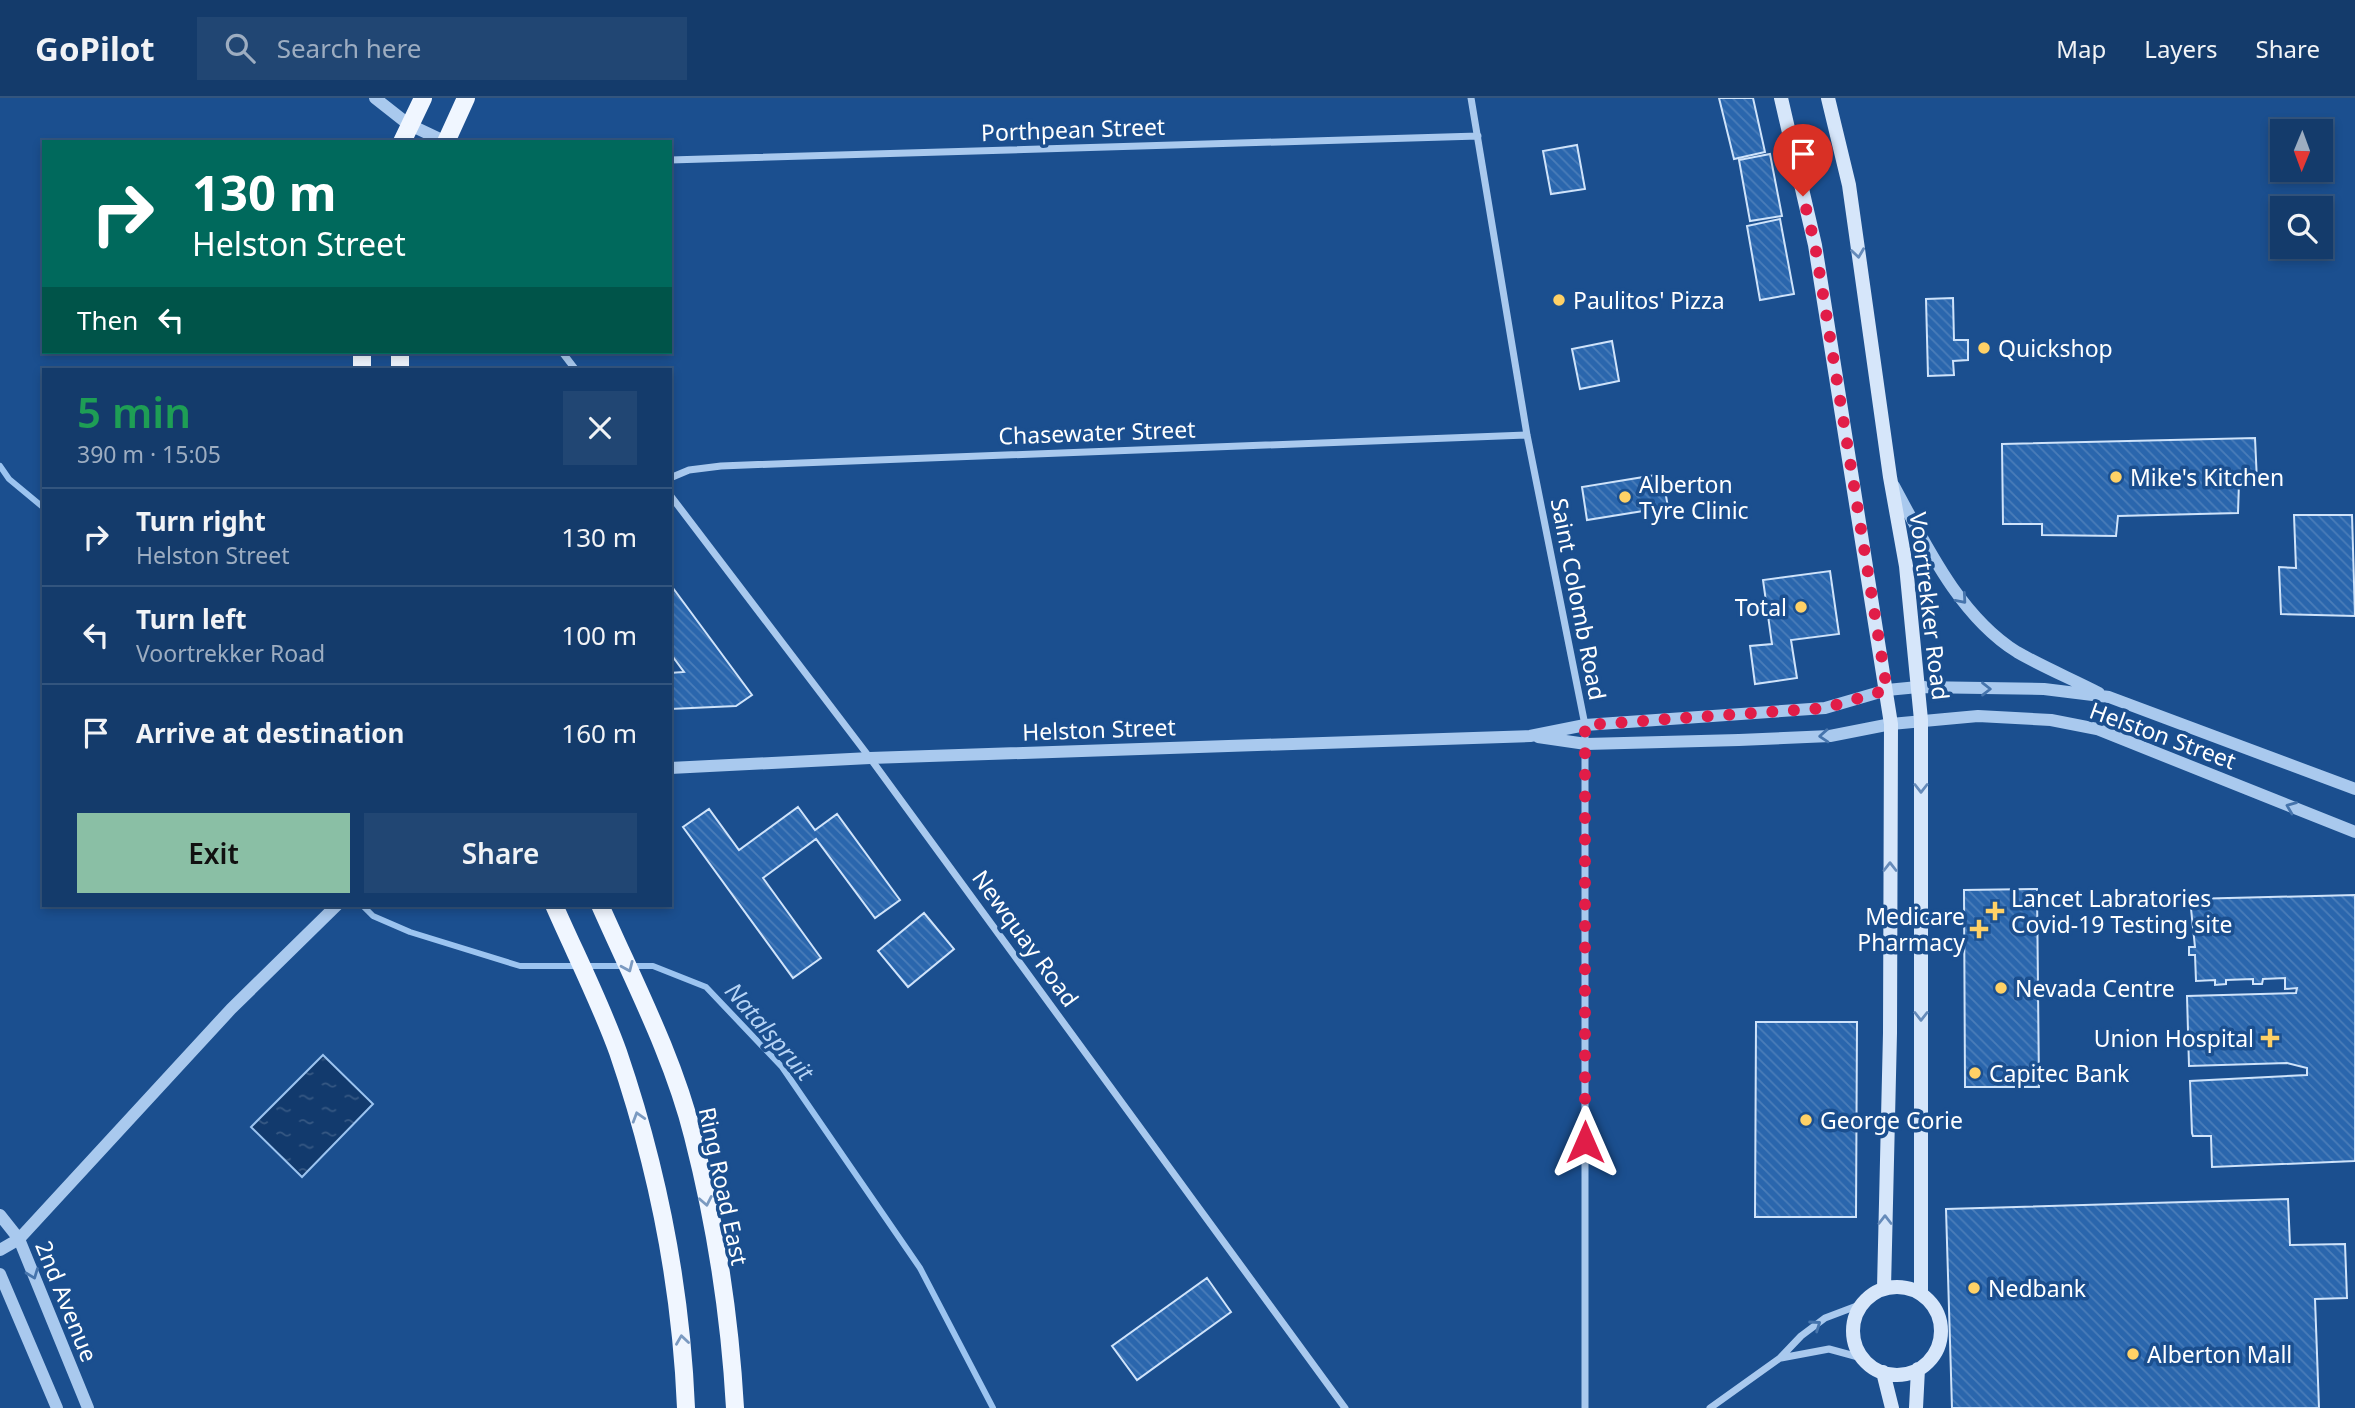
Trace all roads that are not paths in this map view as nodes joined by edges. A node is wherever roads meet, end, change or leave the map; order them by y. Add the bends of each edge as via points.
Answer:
1 (375, 98) edge
2 (423, 98) edge
3 (466, 98) edge
4 (1471, 98) edge
5 (1781, 98) edge
6 (1828, 98) edge
7 (408, 124) junction
8 (1478, 136) junction
9 (403, 140) edge
10 (442, 140) edge
11 (447, 140) edge
12 (672, 160) edge
13 (564, 354) edge
14 (574, 368) edge
15 (1527, 435) junction
16 (672, 477) edge
17 (1890, 477) junction
18 (672, 498) edge
19 (1918, 687) junction
20 (1887, 690) junction
21 (2109, 697) junction
22 (1921, 720) junction
23 (1891, 724) junction
24 (1585, 725) junction
25 (1530, 736) junction
26 (1586, 744) junction
27 (870, 758) junction
28 (672, 768) edge
29 (2355, 789) edge
30 (2355, 832) edge
31 (335, 907) edge
32 (555, 907) edge
33 (601, 907) edge
34 (0, 1215) edge
35 (19, 1238) junction
36 (0, 1250) edge
37 (0, 1274) edge
38 (1884, 1288) junction
39 (1921, 1293) junction
40 (1862, 1304) junction
41 (1780, 1358) junction
42 (1862, 1358) junction
43 (1918, 1369) junction
44 (1884, 1373) junction
45 (57, 1408) edge
46 (88, 1408) edge
47 (686, 1408) edge
48 (735, 1408) edge
49 (1345, 1408) edge
50 (1585, 1408) edge
51 (1710, 1408) edge
52 (1892, 1408) edge
53 (1916, 1408) edge

1 - 7 street
2 - 7 main road
3 - 11 main road
4 - 8 street, Saint Colomb Road
5 - 20 main road via 1815,245
6 -> 17 main road, Voortrekker Road via 1849,185
7 - 9 main road
7 - 10 street
8 - 12 street, Porthpean Street
8 - 15 street, Saint Colomb Road
13 - 14 street
15 - 16 street, Chasewater Street via 721,466
15 - 24 street, Saint Colomb Road
17 - 19 main road, Voortrekker Road via 1906,566
17 -> 21 street via 1933,561 1978,617 2015,650
18 - 27 street, Newquay Road
19 - 20 street, Helston Street
19 -> 21 street, Helston Street via 2044,689
19 - 22 main road, Voortrekker Road
20 - 23 main road
20 - 24 street, Helston Street via 1825,708
21 - 29 street, Helston Street
22 - 23 street, Helston Street
30 -> 22 street, Helston Street via 2097,729 2051,720 1978,716
22 -> 39 main road, Voortrekker Road
23 -> 26 street, Helston Street via 1830,736
38 -> 23 main road
24 - 25 street, Helston Street
24 - 26 street, Saint Colomb Road
25 - 26 street, Helston Street
25 - 27 street, Helston Street
26 - 50 street, Saint Colomb Road
27 - 28 street, Helston Street
27 - 49 street, Newquay Road
31 - 35 street via 232,1009
47 -> 32 main road via 684,1349 646,1142 617,1050
33 -> 48 main road, Ring Road East via 660,1041 693,1135 732,1352
34 - 35 street, 2nd Avenue
35 - 36 street
35 -> 46 street, 2nd Avenue
37 - 45 street
38 - 39 main road via 1903,1287
38 - 40 main road
39 - 43 main road via 1936,1310 1942,1332 1935,1354
41 -> 40 street via 1825,1318
40 - 42 main road via 1854,1322 1854,1341
41 - 42 street via 1829,1349
41 - 51 street
42 - 44 main road
43 - 44 main road via 1901,1375
43 - 53 main road
44 - 52 main road

